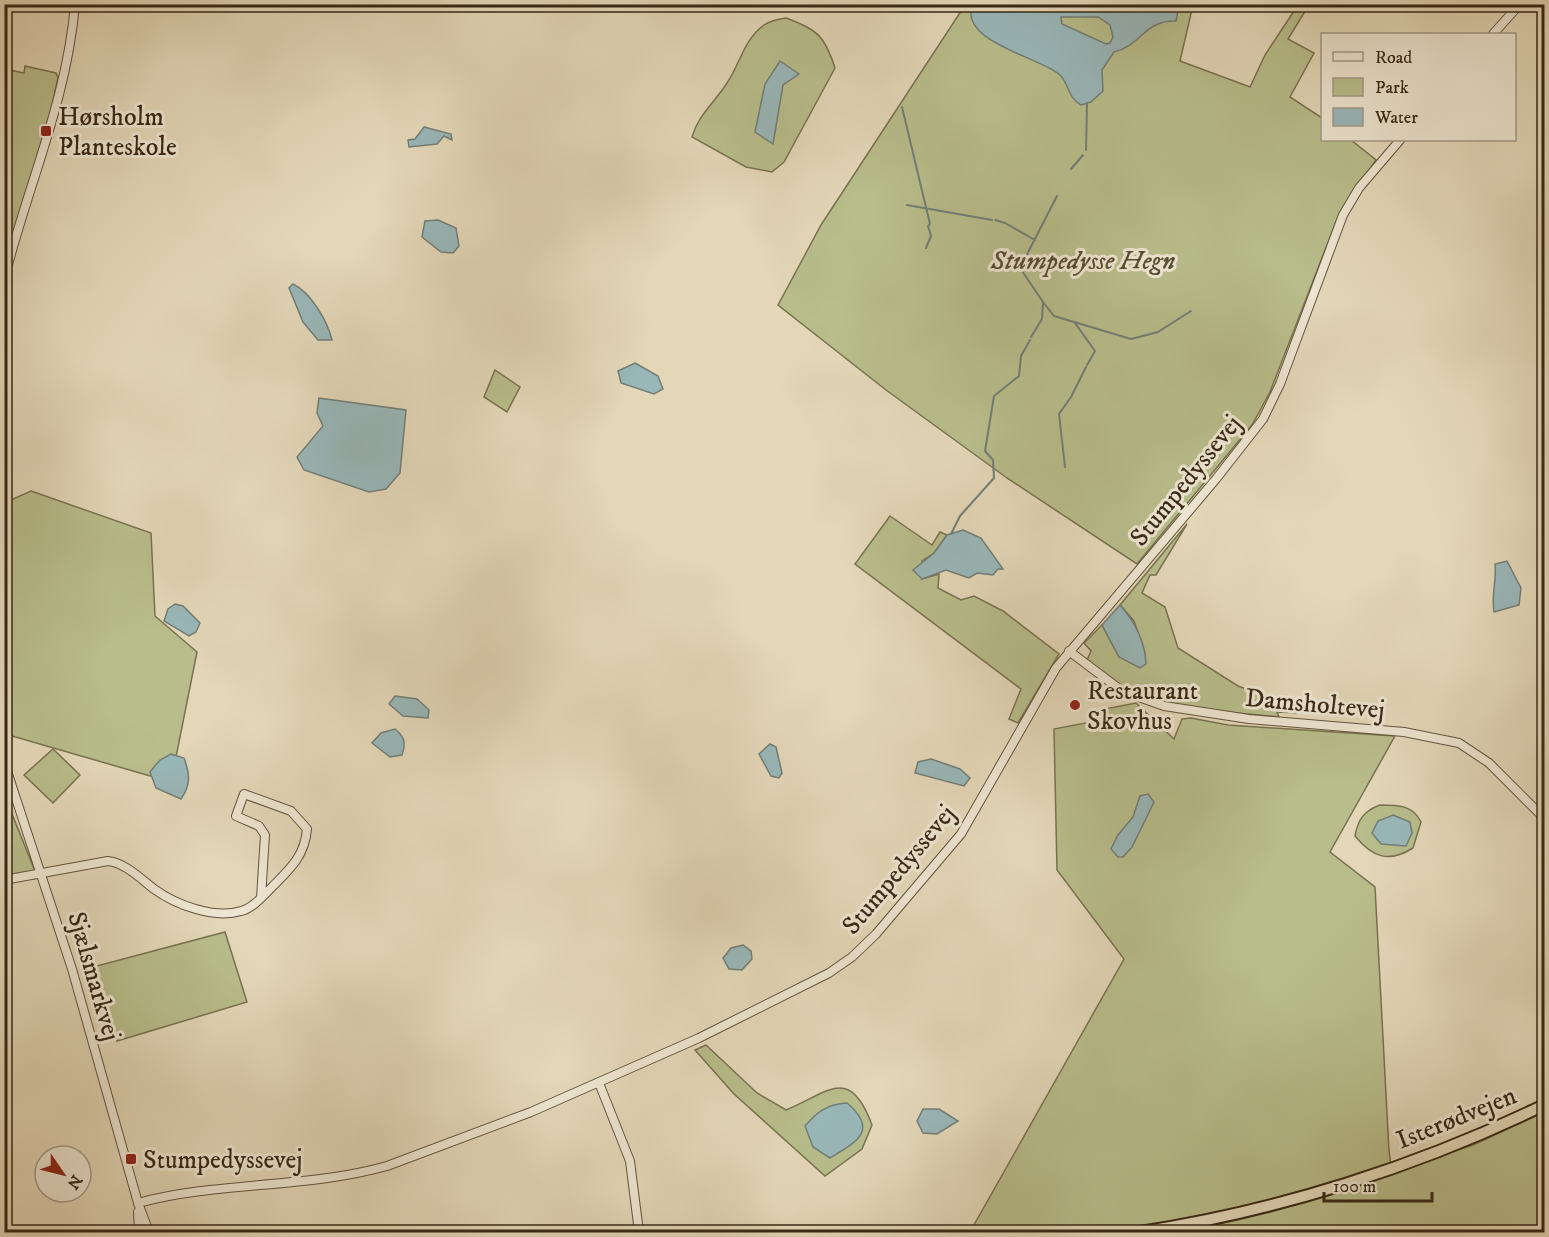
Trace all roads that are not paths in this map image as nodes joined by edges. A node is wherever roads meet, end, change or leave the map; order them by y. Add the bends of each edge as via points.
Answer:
1 (75, 4) edge
2 (1520, 4) edge
3 (1494, 33) edge
4 (1399, 141) edge
5 (4, 280) edge
6 (1069, 651) junction
7 (4, 762) edge
8 (1545, 819) edge
9 (42, 873) junction
10 (4, 880) edge
11 (261, 898) junction
12 (599, 1083) junction
13 (1545, 1105) edge
14 (138, 1207) junction
15 (141, 1233) edge
16 (149, 1233) edge
17 (639, 1233) edge
18 (1140, 1233) edge

1 - 5 street via 55,118
2 - 3 street
4 - 6 street, Stumpedyssevej via 1359,188 1344,215 1263,419 1216,480
6 - 8 street, Damsholtevej via 1122,691 1164,706 1249,719 1401,732 1459,743 1489,763
6 - 12 street, Stumpedyssevej via 962,834 852,957 829,973 709,1033
7 - 9 street, Sjælsmarkvej
9 - 10 street
9 - 11 street via 100,861 115,862 178,902 222,914 243,911
9 - 14 street, Sjælsmarkvej
11 - 11 street via 297,861 306,846 307,829 291,811 244,794 236,816 259,826 265,835
12 - 14 street, Stumpedyssevej via 397,1162 351,1176 181,1194
12 - 17 street via 630,1161
13 - 18 highway, Isterødvejen via 1387,1169 1232,1214
14 - 15 street, Sjælsmarkvej
14 - 16 street, Sjælsmarkvej

